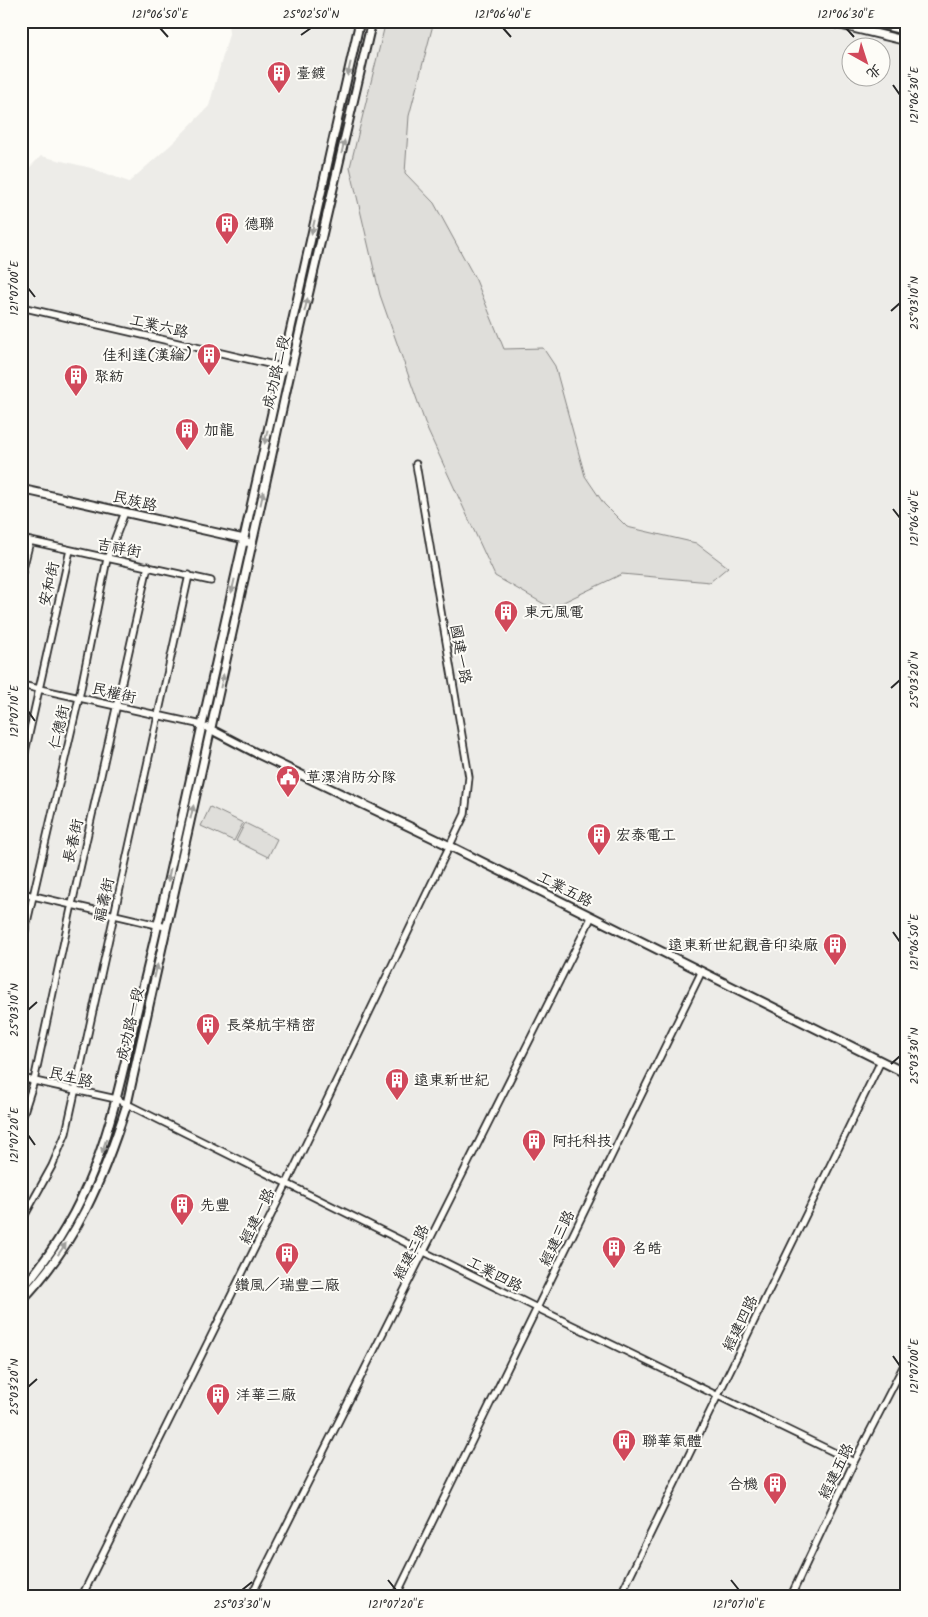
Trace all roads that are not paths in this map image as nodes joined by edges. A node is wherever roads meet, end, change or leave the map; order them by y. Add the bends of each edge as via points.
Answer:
1 (360, 21) edge
2 (372, 21) edge
3 (824, 21) edge
4 (866, 21) edge
5 (907, 30) edge
6 (907, 41) edge
7 (21, 307) edge
8 (281, 367) junction
9 (291, 369) junction
10 (416, 464) dead end
11 (21, 489) edge
12 (125, 512) junction
13 (21, 539) edge
14 (244, 539) junction
15 (30, 541) junction
16 (252, 546) junction
17 (70, 550) junction
18 (107, 559) junction
19 (148, 566) junction
20 (189, 576) junction
21 (21, 577) edge
22 (211, 581) dead end
23 (21, 685) edge
24 (38, 688) junction
25 (79, 698) junction
26 (117, 707) junction
27 (158, 716) junction
28 (202, 725) junction
29 (211, 729) junction
30 (21, 770) edge
31 (450, 846) junction
32 (21, 893) edge
33 (33, 896) junction
34 (72, 904) junction
35 (113, 914) junction
36 (591, 918) junction
37 (158, 925) junction
38 (166, 927) junction
39 (21, 948) edge
40 (701, 973) junction
41 (881, 1061) junction
42 (907, 1074) edge
43 (21, 1078) edge
44 (34, 1081) junction
45 (74, 1091) junction
46 (116, 1099) junction
47 (126, 1104) junction
48 (21, 1121) edge
49 (286, 1185) junction
50 (21, 1222) edge
51 (425, 1252) junction
52 (21, 1290) edge
53 (21, 1301) edge
54 (537, 1308) junction
55 (907, 1359) edge
56 (718, 1397) junction
57 (854, 1462) junction
58 (82, 1596) edge
59 (252, 1596) edge
60 (396, 1596) edge
61 (620, 1596) edge
62 (791, 1596) edge

1 -> 8 street, 成功路二段
9 -> 2 street, 成功路二段
3 - 6 street
4 - 5 street
7 - 8 street, 工業六路
8 - 9 street, 工業六路
8 -> 14 street, 成功路二段
16 -> 9 street, 成功路二段
10 - 31 street, 國建一路 via 469,777 464,814
11 - 12 street, 民族路
12 - 14 street, 民族路
12 - 18 street, 仁德街
13 - 15 street, 吉祥街
14 - 16 street
14 -> 28 street, 成功路二段
15 - 17 street, 吉祥街
15 - 21 street
29 -> 16 street, 成功路二段
17 - 18 street, 吉祥街
17 - 24 street, 安和街
18 - 19 street, 吉祥街
18 - 25 street, 仁德街
19 - 20 street, 吉祥街
19 - 26 street, 長春街
20 - 22 street, 吉祥街
20 - 27 street, 福壽街
23 - 24 street, 民權街
24 - 25 street, 民權街
24 - 30 street, 安和街
25 - 26 street, 民權街
25 - 33 street, 仁德街
26 - 27 street, 民權街
26 - 34 street, 長春街
27 - 28 street, 民權街
27 - 35 street, 福壽街
28 - 29 street, 工業五路
28 -> 37 street, 成功路一段
29 - 31 street, 工業五路
38 -> 29 street, 成功路一段
31 - 36 street, 工業五路
31 - 49 street, 經建一路
32 - 33 street
33 - 34 street
33 - 39 street, 仁德街
34 - 35 street
34 - 44 street, 長春街
35 - 37 street
35 - 45 street, 福壽街
36 - 40 street, 工業五路
36 - 51 street, 經建二路
37 - 38 street
37 - 46 street, 成功路一段
47 -> 38 street, 成功路一段
40 - 41 street, 工業五路
40 - 54 street, 經建三路
41 - 42 street, 工業五路
41 - 56 street, 經建四路
43 - 44 street, 民生路
44 - 45 street, 民生路
44 - 48 street, 長春街
45 - 46 street, 民生路
45 - 50 street, 福壽街 via 66,1133
46 - 47 street, 民生路
46 -> 52 street, 成功路一段 via 108,1134 90,1184 63,1235
47 - 49 street, 工業四路
53 -> 47 street, 成功路一段 via 64,1248 82,1218 101,1181
49 - 51 street, 工業四路
49 - 58 street, 經建一路
51 - 54 street, 工業四路
51 - 59 street, 經建二路
54 - 56 street, 工業四路
54 - 60 street, 經建三路
55 - 57 street, 經建五路
56 - 57 street, 工業四路
56 - 61 street, 經建四路
57 - 62 street, 經建五路

